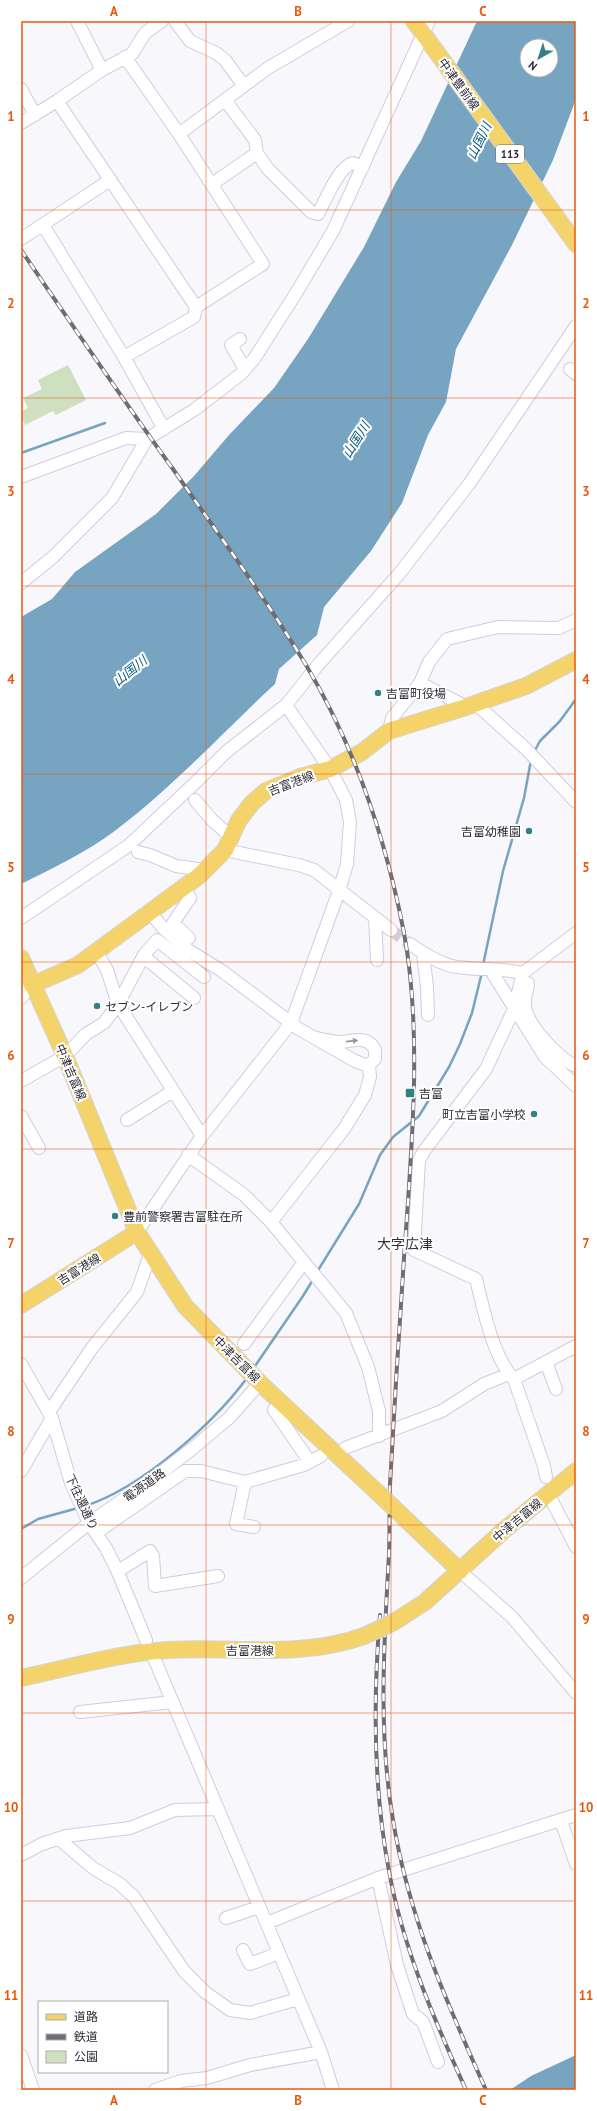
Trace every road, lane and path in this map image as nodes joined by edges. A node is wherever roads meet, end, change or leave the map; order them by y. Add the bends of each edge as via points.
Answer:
1 (77, 21) edge
2 (162, 21) edge
3 (175, 21) edge
4 (348, 21) edge
5 (422, 25) edge
6 (125, 57) junction
7 (102, 70) junction
8 (244, 86) junction
9 (21, 89) edge
10 (225, 100) junction
11 (57, 101) junction
12 (35, 115) junction
13 (21, 123) edge
14 (179, 134) junction
15 (257, 153) junction
16 (363, 168) junction
17 (110, 180) junction
18 (212, 184) junction
19 (43, 225) junction
20 (21, 239) edge
21 (576, 244) edge
22 (196, 307) junction
23 (576, 326) edge
24 (240, 339) dead end
25 (124, 357) junction
26 (245, 369) junction
27 (164, 429) junction
28 (147, 439) junction
29 (21, 477) edge
30 (21, 583) edge
31 (576, 620) edge
32 (576, 660) edge
33 (420, 683) junction
34 (286, 705) junction
35 (469, 706) junction
36 (389, 731) junction
37 (330, 769) junction
38 (195, 800) dead end
39 (576, 802) edge
40 (228, 844) junction
41 (138, 852) dead end
42 (205, 870) junction
43 (184, 887) junction
44 (339, 891) junction
45 (150, 912) junction
46 (21, 918) edge
47 (375, 918) junction
48 (391, 930) tunnel mouth
49 (576, 933) edge
50 (189, 938) dead end
51 (410, 944) tunnel mouth
52 (96, 951) junction
53 (423, 953) junction
54 (143, 956) junction
55 (21, 958) edge
56 (376, 960) dead end
57 (490, 969) junction
58 (523, 973) junction
59 (204, 977) dead end
60 (32, 985) junction
61 (21, 998) edge
62 (194, 998) dead end
63 (118, 1004) junction
64 (514, 1009) junction
65 (428, 1015) dead end
66 (291, 1023) junction
67 (313, 1038) junction
68 (65, 1056) junction
69 (369, 1065) junction
70 (576, 1066) edge
71 (21, 1081) edge
72 (576, 1086) edge
73 (173, 1091) junction
74 (21, 1116) edge
75 (127, 1120) dead end
76 (202, 1136) junction
77 (39, 1148) dead end
78 (188, 1155) junction
79 (270, 1222) junction
80 (137, 1232) junction
81 (150, 1255) junction
82 (304, 1262) junction
83 (21, 1305) edge
84 (244, 1344) dead end
85 (576, 1346) edge
86 (546, 1362) junction
87 (21, 1364) edge
88 (511, 1376) junction
89 (260, 1383) junction
90 (556, 1389) dead end
91 (280, 1401) junction
92 (51, 1415) junction
93 (379, 1436) junction
94 (345, 1448) dead end
95 (321, 1456) dead end
96 (310, 1462) junction
97 (576, 1471) edge
98 (21, 1472) edge
99 (546, 1477) dead end
100 (245, 1482) junction
101 (552, 1501) dead end
102 (254, 1527) dead end
103 (92, 1528) junction
104 (576, 1547) edge
105 (118, 1571) junction
106 (460, 1571) junction
107 (218, 1576) dead end
108 (21, 1578) edge
109 (146, 1640) dead end
110 (154, 1658) dead end
111 (21, 1678) edge
112 (576, 1693) edge
113 (172, 1702) junction
114 (80, 1712) dead end
115 (216, 1809) junction
116 (576, 1815) edge
117 (561, 1821) junction
118 (59, 1839) junction
119 (21, 1855) edge
120 (576, 1864) edge
121 (378, 1878) junction
122 (260, 1907) junction
123 (226, 1918) dead end
124 (267, 1923) junction
125 (244, 1950) dead end
126 (279, 1953) junction
127 (298, 1999) junction
128 (320, 2052) junction
129 (21, 2055) edge
130 (438, 2062) dead end
131 (33, 2090) edge
132 (155, 2090) edge
133 (334, 2090) edge

1 - 7 street
2 - 6 street via 145,33 132,54
3 - 8 street via 190,41 225,60
4 - 8 street via 268,68
5 - 16 street
5 - 21 main road, 中津豊前線 / 113 via 444,64
6 - 7 street
6 - 14 street
7 - 11 street
8 - 10 street
9 - 12 street
10 - 14 street
10 - 15 street via 255,140
11 - 12 street
11 - 17 street
12 - 13 street
14 - 18 street
15 - 16 street via 268,169 311,212 318,214 348,164 353,163
15 - 18 street
16 - 26 street via 314,264 258,353
17 - 19 street
17 - 22 street
18 - 22 street via 263,264
19 - 20 street
19 - 25 street
22 - 25 street via 194,317
23 - 34 street via 469,484 399,574
24 - 26 street via 231,345
25 - 27 street
26 - 27 street via 194,410
27 - 28 street
28 - 29 street via 126,438
28 - 30 street via 112,498 53,557
31 - 33 street via 559,628 498,627 447,639 428,662
32 - 35 main road, 吉富港線 via 526,686
33 - 35 street
33 - 36 street via 392,718
34 - 37 street
34 - 46 street via 226,752 128,846
35 - 36 main road, 吉富港線
35 - 39 street via 526,749
36 - 37 main road, 吉富港線 via 362,752
37 - 40 main road, 吉富港線 via 266,791 252,803 239,820
37 - 44 street via 346,800 350,822 347,864
38 - 40 street
40 - 42 main road, 吉富港線
40 - 44 street via 314,870
41 - 42 street via 176,866
42 - 43 main road, 吉富港線
43 - 45 main road, 吉富港線
43 - 50 street via 190,898 173,923
44 - 47 street
44 - 66 street
45 - 52 main road, 吉富港線
45 - 66 street via 163,928 188,950 222,971
47 - 48 street
47 - 56 street
49 - 58 street
51 - 53 street
52 - 60 main road, 吉富港線 via 78,965
52 - 63 street via 108,970
53 - 57 street via 456,967
53 - 65 street
54 - 59 street via 157,940
54 - 62 street
54 - 63 street
55 - 60 main road, 中津吉富線
57 - 58 street
57 - 64 street
58 - 64 street
58 - 70 street via 527,977 528,985 524,1003 532,1024 556,1053
60 - 61 street
60 - 68 main road, 中津吉富線
63 - 68 street via 104,1023 86,1034
63 - 73 street
64 - 72 street via 545,1057
64 - 88 street via 486,1069 419,1160 414,1250 476,1279 494,1342
66 - 67 street
66 - 76 street
67 - 69 street via 360,1064
67 -> 69 street via 339,1042 370,1042 376,1054
68 - 71 street
68 - 80 main road, 中津吉富線
69 - 79 street via 369,1085 348,1124
73 - 75 street
73 - 76 street
74 - 77 street
76 - 78 street
78 - 79 street via 244,1195
78 - 80 street
79 - 82 street
80 - 81 main road, 中津吉富線
80 - 83 main road, 吉富港線
81 - 89 main road, 中津吉富線 via 184,1306
81 - 92 street via 137,1292 92,1348
82 - 84 street
82 - 93 street via 346,1313 368,1367 379,1411
85 - 86 street
86 - 88 street
86 - 90 street
87 - 92 street, 下往還通り
88 - 93 street via 484,1384 442,1411
88 - 99 street
89 - 91 main road, 中津吉富線
89 - 103 street, 電源道路 via 229,1418
91 - 96 street via 274,1410
91 - 106 main road, 中津吉富線, bridge
92 - 98 street
92 - 103 street, 下往還通り via 71,1483
93 - 94 street
95 - 96 street
96 - 100 street
97 - 106 main road, 中津吉富線
100 - 102 street via 236,1524
100 - 103 street via 201,1471 185,1471
101 - 104 street
103 - 105 street, 下往還通り
103 - 108 street, 電源道路
105 - 107 street via 150,1551 153,1556 155,1586
105 - 109 street, 下往還通り
106 - 111 main road, 吉富港線, bridge via 425,1602 394,1622 344,1643 280,1650 168,1650 134,1654
106 - 112 street via 512,1617
110 - 113 street
113 - 114 street
113 - 115 street
115 - 118 street via 175,1810 130,1828
115 - 122 street
116 - 117 street
117 - 120 street
117 - 121 street
118 - 119 street
118 - 127 street via 93,1868 134,1897 184,1971 205,1992 230,2010 250,2013
121 - 124 street
121 - 130 street via 397,1965 413,2014 423,2022
122 - 123 street
122 - 124 street
124 - 126 street
125 - 126 street via 250,1964
126 - 127 street
127 - 128 street
128 - 132 street via 250,2065 207,2078 181,2081
128 - 133 street
129 - 131 street

